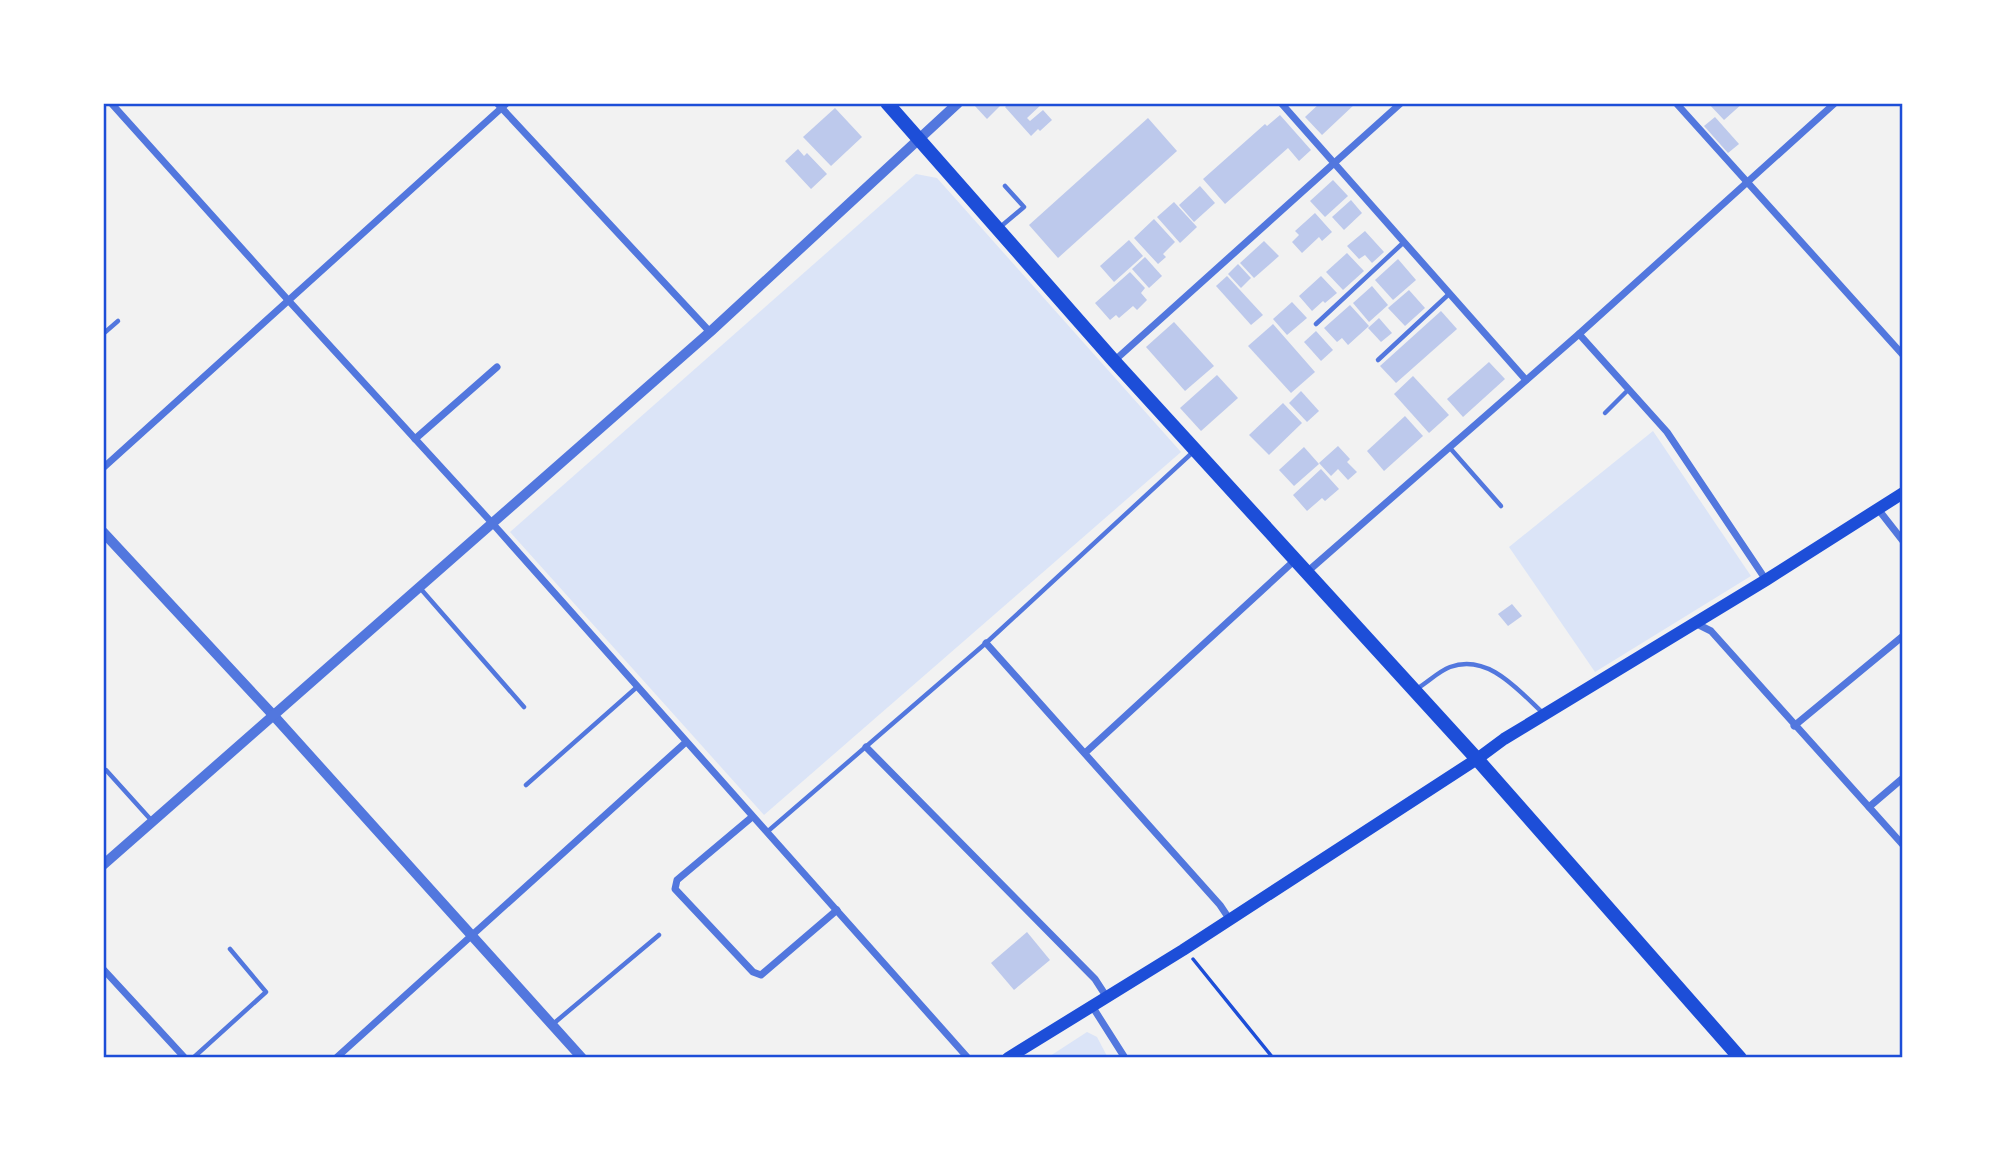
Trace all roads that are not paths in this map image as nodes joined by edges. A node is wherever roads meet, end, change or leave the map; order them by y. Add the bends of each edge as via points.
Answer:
1 (111, 103) edge
2 (887, 103) edge
3 (958, 103) edge
4 (1281, 103) edge
5 (1401, 103) edge
6 (1676, 103) edge
7 (1835, 103) edge
8 (502, 105) edge
9 (919, 139) junction
10 (1334, 164) junction
11 (1748, 182) junction
12 (1005, 186) dead end
13 (998, 229) junction
14 (1404, 242) junction
15 (1449, 293) junction
16 (288, 300) junction
17 (118, 321) dead end
18 (1316, 324) dead end
19 (709, 332) junction
20 (103, 334) edge
21 (1579, 334) junction
22 (1903, 355) edge
23 (1378, 360) dead end
24 (1114, 361) junction
25 (497, 367) dead end
26 (1525, 380) junction
27 (1629, 389) junction
28 (1605, 413) dead end
29 (415, 439) junction
30 (1449, 447) junction
31 (1196, 449) junction
32 (103, 468) edge
33 (1903, 493) edge
34 (1501, 506) dead end
35 (1878, 509) junction
36 (493, 524) junction
37 (103, 532) edge
38 (1903, 541) edge
39 (1295, 561) junction
40 (1306, 573) junction
41 (1766, 580) junction
42 (419, 587) junction
43 (1695, 623) junction
44 (1903, 636) edge
45 (986, 643) junction
46 (637, 687) junction
47 (1415, 691) junction
48 (524, 707) dead end
49 (1545, 714) junction
50 (274, 716) junction
51 (1794, 726) junction
52 (686, 743) junction
53 (866, 747) junction
54 (1085, 753) junction
55 (1477, 759) junction
56 (103, 772) edge
57 (1903, 778) edge
58 (526, 785) dead end
59 (1869, 807) junction
60 (752, 817) junction
61 (153, 822) junction
62 (767, 832) junction
63 (1903, 845) edge
64 (103, 865) edge
65 (837, 910) junction
66 (1230, 920) junction
67 (471, 935) junction
68 (659, 935) dead end
69 (230, 949) dead end
70 (103, 969) edge
71 (1106, 996) junction
72 (1091, 1006) junction
73 (552, 1025) junction
74 (185, 1058) edge
75 (193, 1058) edge
76 (336, 1058) edge
77 (582, 1058) edge
78 (968, 1058) edge
79 (1008, 1058) edge
80 (1125, 1058) edge
81 (1740, 1058) edge

1 - 16 street
2 - 9 main road
3 - 9 street
4 - 10 street
5 - 10 street
6 - 11 street
7 - 11 street
8 - 16 street
8 - 19 street
9 - 13 main road
9 - 19 street
10 - 14 street
10 - 24 street
11 - 21 street
11 - 22 street
12 - 13 lane via 1024,207
13 - 24 main road
14 - 15 street
14 - 18 lane
15 - 23 lane
15 - 26 street
16 - 29 street
16 - 32 street
17 - 20 lane
19 - 36 street
21 - 26 street
21 - 27 street
24 - 31 main road
25 - 29 street
26 - 30 street
27 - 28 lane
27 - 41 street via 1667,432
29 - 36 street
30 - 34 lane
30 - 40 street
31 - 39 main road
31 - 45 lane
33 - 35 main road
35 - 38 street
35 - 41 main road
36 - 42 street
36 - 46 street
37 - 50 street
39 - 40 main road
39 - 54 street
40 - 47 main road
41 - 43 main road
42 - 48 lane
42 - 50 street
43 - 49 main road
43 - 51 street via 1711,631
44 - 51 street
45 - 53 lane
45 - 54 street
46 - 52 street
46 - 58 lane
47 - 49 lane via 1450,667 1473,664 1492,669
47 - 55 main road
49 - 55 main road
50 - 61 street
50 - 67 street
51 - 59 street
52 - 60 street
52 - 67 street
53 - 62 lane
53 - 71 street
54 - 66 street
55 - 66 main road
55 - 81 main road
56 - 61 lane via 106,770
57 - 59 street
59 - 63 street
60 - 62 street
60 - 65 street via 677,880 675,889 753,972 761,975
61 - 64 street
62 - 65 street
65 - 78 street
66 - 71 main road
67 - 73 street
67 - 76 street
68 - 73 lane
69 - 75 lane via 266,992
70 - 74 street
71 - 72 main road
72 - 79 main road
72 - 80 street
73 - 77 street

